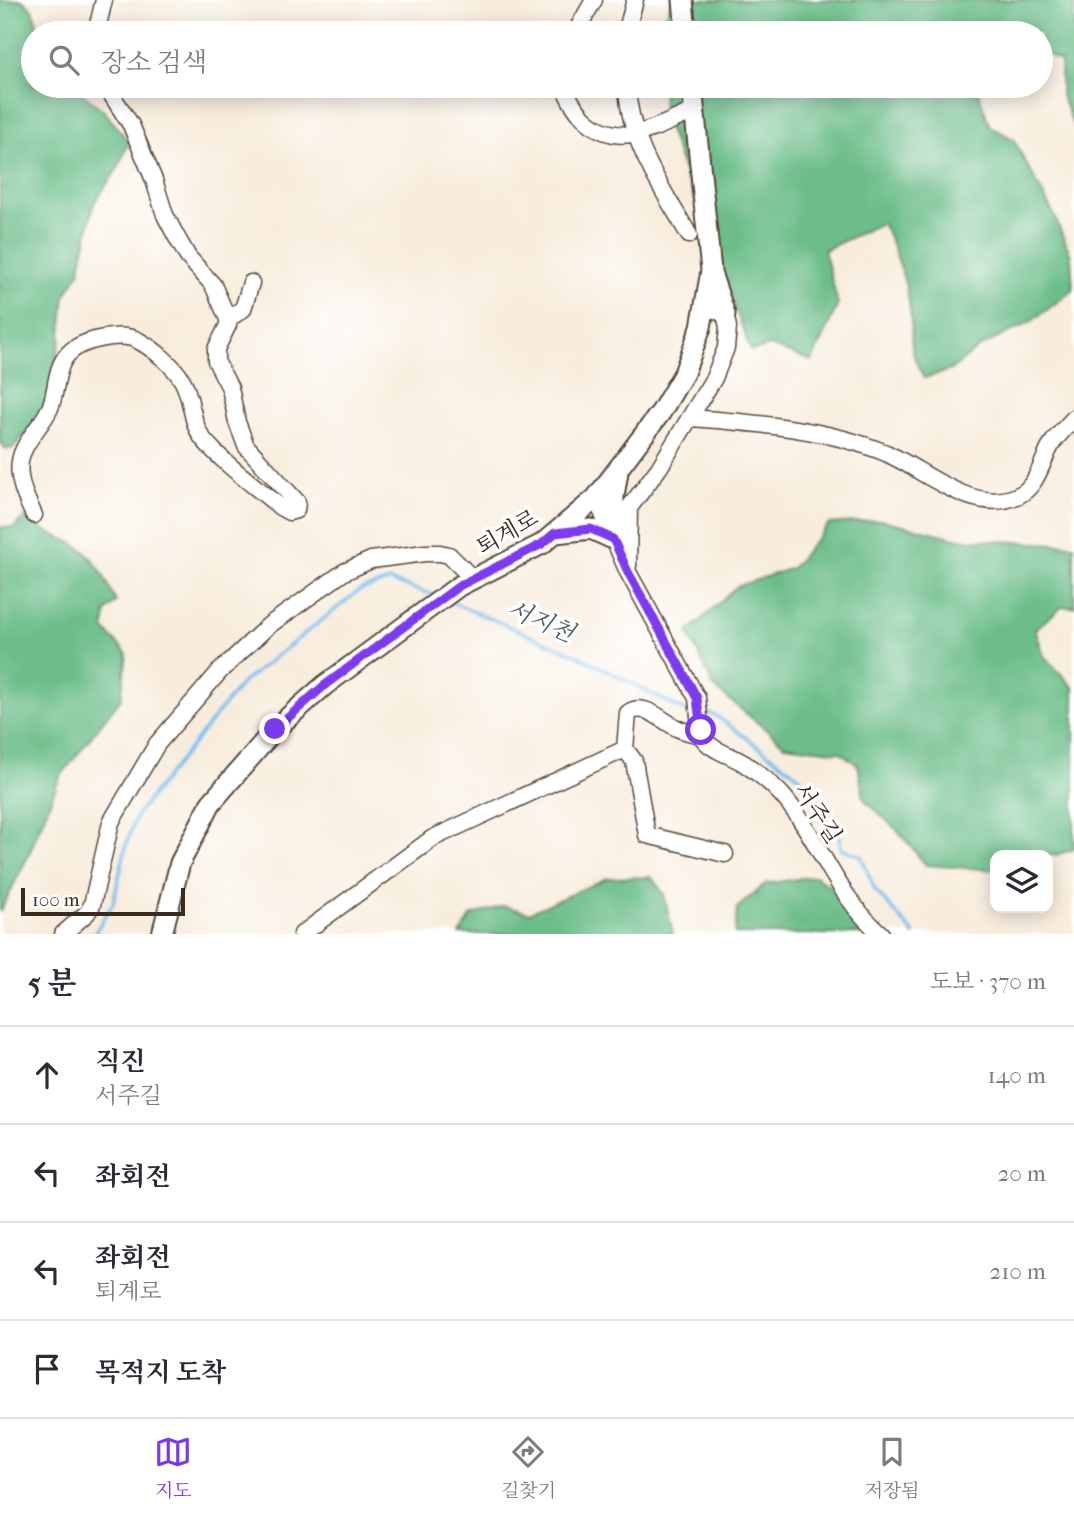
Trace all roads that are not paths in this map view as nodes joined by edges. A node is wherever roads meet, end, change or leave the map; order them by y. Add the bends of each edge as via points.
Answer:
1 (104, 0) edge
2 (594, 0) edge
3 (635, 0) edge
4 (683, 0) edge
5 (99, 21) edge
6 (582, 21) edge
7 (629, 21) edge
8 (685, 21) edge
9 (114, 98) edge
10 (570, 98) edge
11 (629, 98) edge
12 (693, 98) edge
13 (694, 111) junction
14 (636, 135) junction
15 (689, 235) dead end
16 (711, 271) junction
17 (251, 284) dead end
18 (705, 306) junction
19 (725, 314) junction
20 (228, 319) junction
21 (691, 418) junction
22 (1074, 418) edge
23 (618, 468) junction
24 (596, 498) junction
25 (34, 514) dead end
26 (555, 533) junction
27 (613, 539) junction
28 (628, 572) junction
29 (466, 583) junction
30 (701, 733) junction
31 (625, 749) junction
32 (725, 854) dead end
33 (63, 934) edge
34 (162, 934) edge
35 (302, 934) edge
36 (881, 934) edge

1 - 5 street
2 - 6 street
3 - 7 street
4 - 8 main road
9 - 20 street via 131,125 165,215 188,257 213,285
10 - 14 street via 596,129
11 - 14 street
12 - 13 main road, 퇴계로
13 - 14 street
13 - 16 main road, 퇴계로
14 - 15 street
16 - 18 main road, 퇴계로
16 - 19 main road
17 - 20 street via 243,309
18 - 19 street
18 - 23 main road, 퇴계로 via 684,373
19 - 21 street via 726,348
20 - 25 street via 216,361 230,388 237,422 246,446 297,502 296,510 280,507 202,438 182,379 172,367 138,340 113,337 90,341 68,353 51,406 24,449 19,468 23,494
21 - 22 street via 821,434 855,443 991,502 1025,492 1052,443
21 - 28 street via 629,508
23 - 24 main road, 퇴계로
23 - 27 main road
24 - 26 main road, 퇴계로
24 - 27 street
26 - 27 main road via 591,529
26 - 29 main road, 퇴계로
27 - 28 street
28 - 30 street via 697,698
29 - 33 street via 449,555 425,553 371,560 344,572 268,626 220,671 157,744 111,822 92,905
29 - 34 main road, 퇴계로 via 325,685 275,729 211,803 180,863
30 - 31 street, 서주길 via 679,729 645,710 634,709 628,713
30 - 36 street, 서주길 via 706,744 746,764 781,794 835,881
31 - 32 street via 634,761 647,835
31 - 35 street via 433,838

